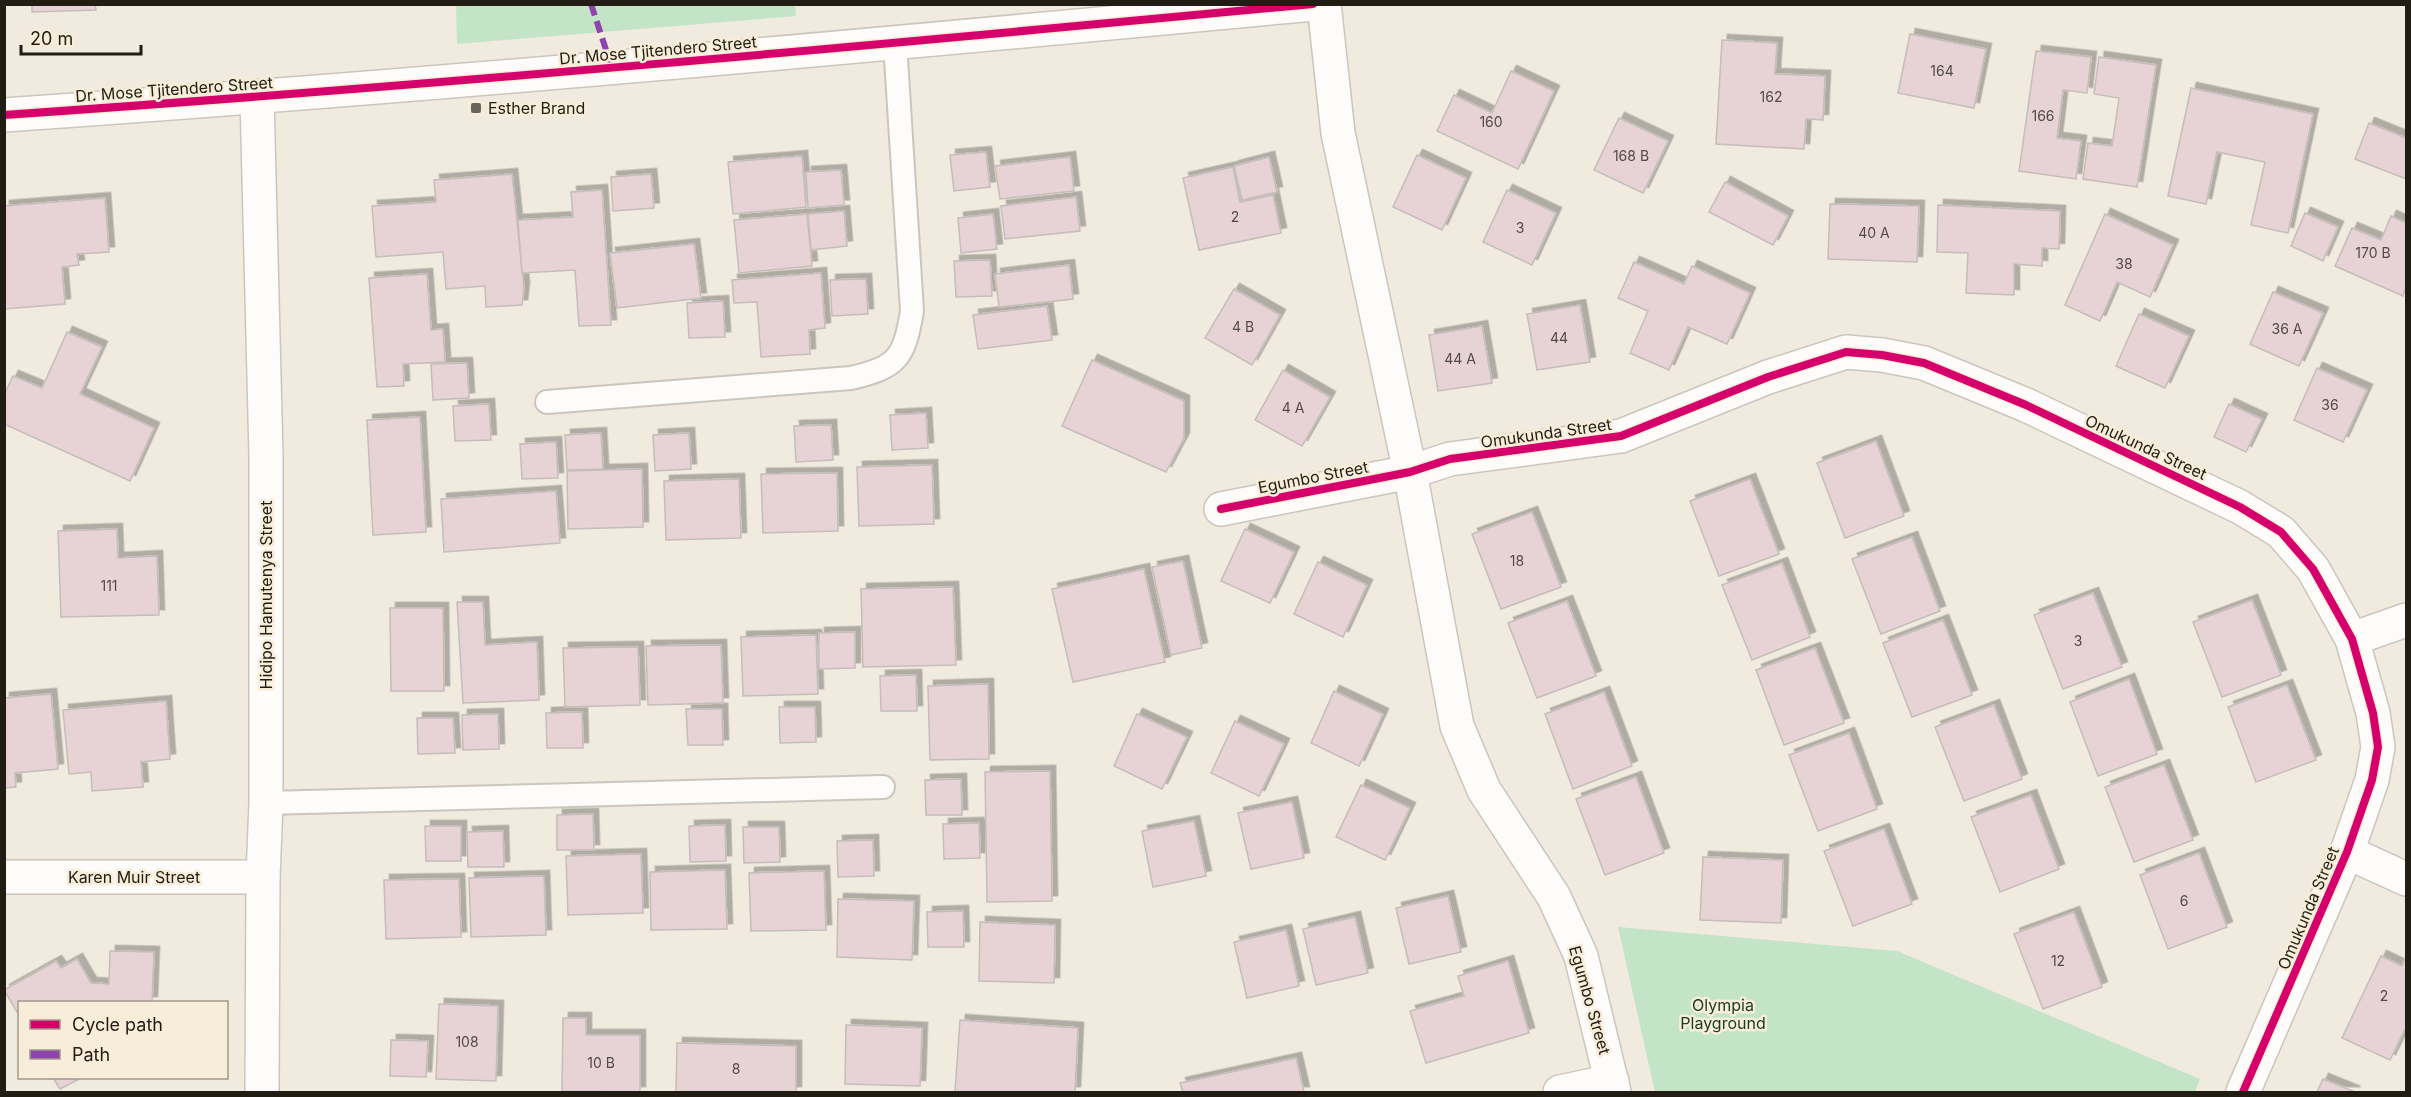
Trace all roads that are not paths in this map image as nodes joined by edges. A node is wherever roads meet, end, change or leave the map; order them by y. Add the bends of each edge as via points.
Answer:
1 (1313, 4) edge
2 (1324, 4) edge
3 (895, 43) junction
4 (257, 98) junction
5 (4, 115) edge
6 (547, 402) dead end
7 (1410, 472) junction
8 (1221, 509) dead end
9 (2406, 620) edge
10 (2352, 639) junction
11 (883, 787) dead end
12 (266, 803) junction
13 (2347, 852) junction
14 (263, 877) junction
15 (4, 878) edge
16 (2406, 879) edge
17 (1613, 1087) edge
18 (262, 1092) edge
19 (1560, 1092) edge
20 (2243, 1092) edge

1 - 3 street, Dr. Mose Tjitendero Street
2 - 7 street, Egumbo Street via 1338,133
3 - 4 street, Dr. Mose Tjitendero Street
3 - 6 lane via 912,311 907,339 888,367 851,378
4 - 5 street, Dr. Mose Tjitendero Street
4 - 12 street, Hidipo Hamutenya Street via 266,456
7 - 8 street, Egumbo Street
7 - 10 street, Omukunda Street via 1450,459 1621,436 1768,377 1846,352 1882,354 1924,363 2026,405 2240,507 2281,532 2313,569
7 - 17 street, Egumbo Street via 1457,726 1484,790 1554,897 1581,956
9 - 10 street
10 - 13 street, Omukunda Street via 2373,713 2378,747 2373,780
11 - 12 lane
12 - 14 street, Hidipo Hamutenya Street
13 - 16 street
13 - 20 street, Omukunda Street
14 - 15 street, Karen Muir Street
14 - 18 street, Hidipo Hamutenya Street
17 - 19 street

